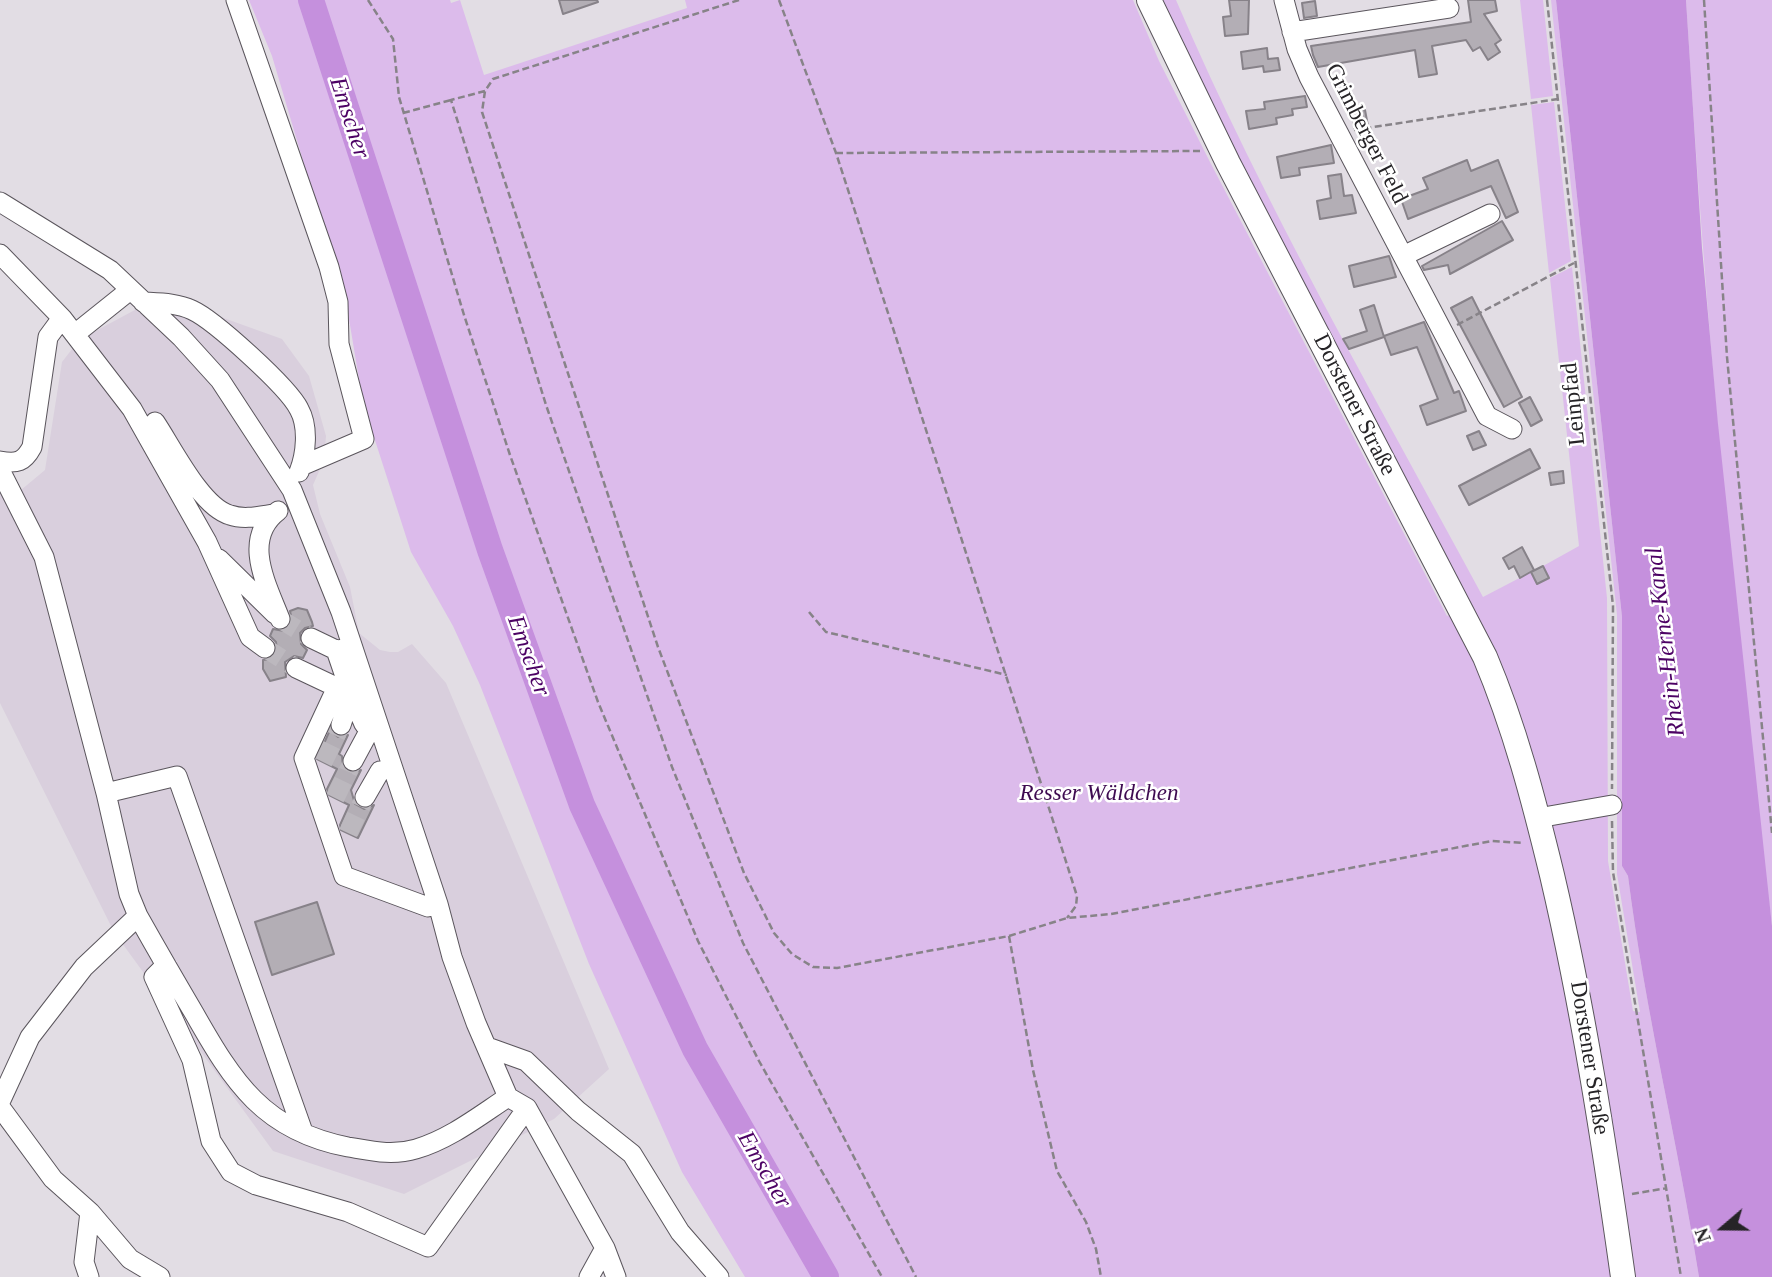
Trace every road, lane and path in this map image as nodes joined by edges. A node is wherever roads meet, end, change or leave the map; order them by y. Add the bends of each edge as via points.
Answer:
1 (236, 0) edge
2 (368, 0) edge
3 (738, 0) edge
4 (779, 0) edge
5 (1149, 0) edge
6 (1284, 0) edge
7 (1547, 0) edge
8 (1704, 0) edge
9 (1448, 8) dead end
10 (1292, 32) junction
11 (485, 90) junction
12 (1558, 99) junction
13 (451, 100) junction
14 (403, 113) junction
15 (1337, 133) junction
16 (1222, 151) junction
17 (836, 153) junction
18 (0, 202) edge
19 (1490, 214) dead end
20 (0, 254) edge
21 (1403, 256) junction
22 (1574, 263) junction
23 (137, 296) junction
24 (62, 318) junction
25 (1443, 333) junction
26 (75, 334) junction
27 (155, 422) dead end
28 (1512, 429) dead end
29 (0, 461) edge
30 (301, 466) junction
31 (0, 470) edge
32 (294, 494) junction
33 (274, 514) junction
34 (211, 552) junction
35 (809, 612) dead end
36 (311, 638) tunnel mouth
37 (265, 648) tunnel mouth
38 (343, 649) junction
39 (296, 668) tunnel mouth
40 (1007, 675) junction
41 (344, 690) junction
42 (341, 725) tunnel mouth
43 (367, 735) junction
44 (353, 761) tunnel mouth
45 (323, 762) tunnel mouth
46 (380, 771) junction
47 (313, 784) junction
48 (106, 793) junction
49 (365, 797) tunnel mouth
50 (335, 798) tunnel mouth
51 (1612, 805) junction
52 (324, 818) junction
53 (1541, 830) junction
54 (348, 833) tunnel mouth
55 (1772, 833) edge
56 (336, 853) junction
57 (433, 906) junction
58 (138, 916) junction
59 (1067, 918) junction
60 (1009, 936) junction
61 (166, 965) junction
62 (487, 1047) junction
63 (508, 1097) junction
64 (0, 1104) edge
65 (527, 1108) junction
66 (303, 1132) junction
67 (1667, 1188) junction
68 (1612, 1197) junction
69 (90, 1212) junction
70 (605, 1248) junction
71 (89, 1277) edge
72 (160, 1277) edge
73 (589, 1277) edge
74 (616, 1277) edge
75 (719, 1277) edge
76 (882, 1277) edge
77 (916, 1277) edge
78 (1101, 1277) edge
79 (1622, 1277) edge
80 (1681, 1277) edge

1 - 30 street via 328,267 338,302 338,344 364,439
2 - 14 path via 393,39
3 - 11 path via 493,79
4 - 17 path
5 - 16 main road, Dorstener Straße
6 - 10 street, Grimberger Feld
7 - 12 path, Leinpfad
8 - 55 path via 1728,370
9 - 10 street
10 - 15 street, Grimberger Feld
11 - 13 path
11 - 60 path via 482,113 488,135 654,633 719,811 774,933 792,954 813,967 837,968
12 - 15 path
12 - 22 path, Leinpfad
13 - 14 path
13 - 77 path via 546,405 672,767 743,943
14 - 76 path via 510,455 598,702 698,941 759,1061
15 - 21 street, Grimberger Feld
16 - 17 path
16 - 53 main road, Dorstener Straße via 1485,657 1517,743
17 - 40 path
18 - 23 street via 110,270
19 - 21 street
20 - 24 street
21 - 25 street, Grimberger Feld
22 - 25 path
22 - 51 path, Leinpfad via 1613,606
23 - 26 street
23 - 30 street via 178,305 216,324 277,383 299,408 305,429
23 - 32 street via 220,380
24 - 26 street
24 - 29 street via 48,337 32,447 26,459 14,464
25 - 28 street, Grimberger Feld via 1487,416
26 - 34 street via 132,409
27 - 33 street via 197,487 218,510 243,517
30 - 32 street
31 - 48 street via 44,557
32 - 33 street
32 - 38 street via 324,565
33 - 34 street via 261,533 258,553 281,619
34 - 37 street via 250,637
35 - 40 path via 826,632
36 - 38 street
38 - 41 street
38 - 57 street
39 - 41 street
40 - 59 path via 1076,896 1076,906
41 - 42 street
41 - 43 street
41 - 47 street via 304,758
43 - 44 street
43 - 46 street
45 - 47 street
46 - 49 street
46 - 57 street
47 - 52 street
48 - 58 street
48 - 66 street via 177,776
50 - 52 street
51 - 53 street
51 - 67 path, Leinpfad via 1613,872
52 - 56 street
53 - 59 path via 1514,845 1465,846 1111,914
53 - 68 main road, Dorstener Straße via 1573,964
54 - 56 street
56 - 57 street via 344,876
57 - 62 street
58 - 61 street
58 - 64 street via 84,967 30,1037
59 - 60 path
60 - 78 path via 1032,1070 1057,1171 1086,1222
61 - 65 street via 154,977 192,1060 211,1141 231,1172 256,1185 348,1212 428,1247
61 - 66 street via 228,1072 258,1105
62 - 63 street
62 - 75 street via 526,1061 632,1154 680,1232
63 - 65 street
63 - 66 street via 443,1139 386,1154 333,1144
64 - 69 street via 52,1178
65 - 70 street
67 - 68 path
67 - 80 path, Leinpfad
68 - 79 main road, Dorstener Straße
69 - 71 street via 84,1262
69 - 72 street via 130,1258
70 - 73 street
70 - 74 street

